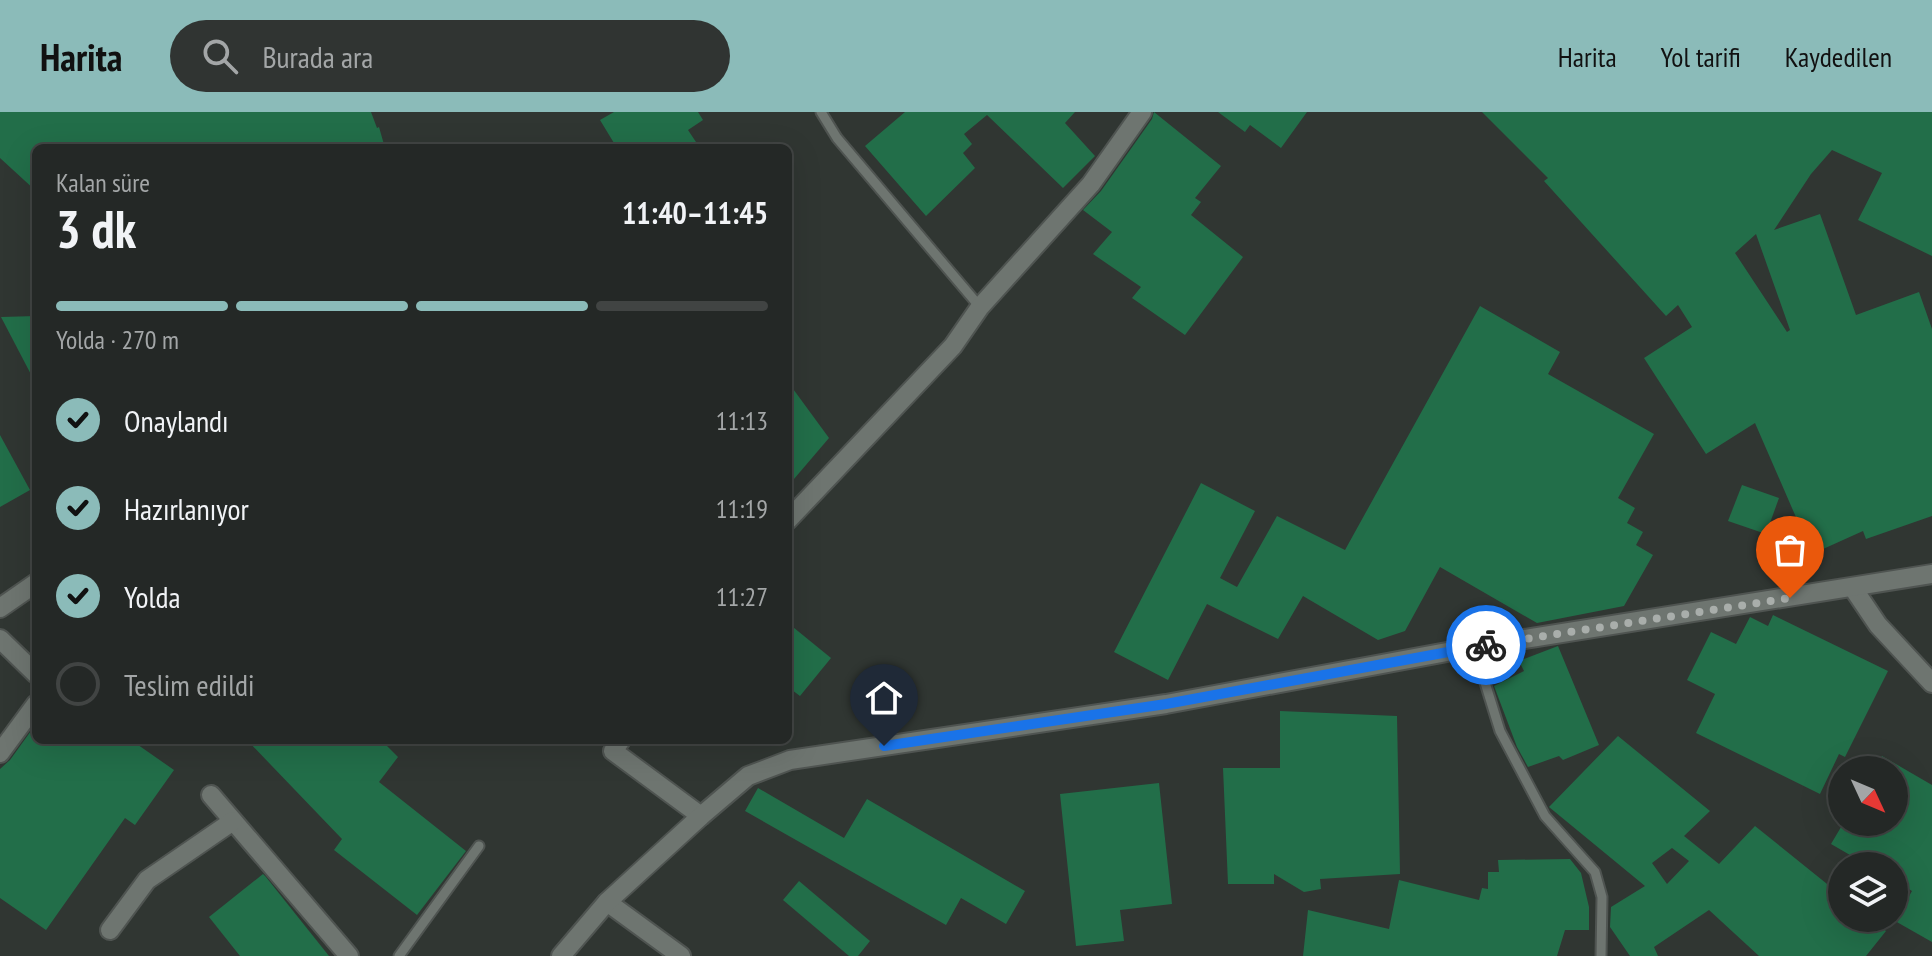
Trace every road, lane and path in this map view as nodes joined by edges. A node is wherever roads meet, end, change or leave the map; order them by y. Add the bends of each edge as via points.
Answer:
1 (821, 112) edge
2 (1142, 112) edge
3 (980, 307) junction
4 (792, 516) edge
5 (1932, 574) edge
6 (32, 586) edge
7 (1853, 588) junction
8 (0, 608) edge
9 (0, 639) edge
10 (1474, 647) junction
11 (32, 670) edge
12 (1932, 683) edge
13 (32, 709) edge
14 (611, 744) edge
15 (0, 753) edge
16 (211, 795) dead end
17 (701, 816) junction
18 (233, 821) junction
19 (479, 846) dead end
20 (607, 902) junction
21 (110, 930) dead end
22 (349, 956) edge
23 (399, 956) edge
24 (561, 956) edge
25 (681, 956) edge
26 (1601, 956) edge

1 - 3 lane via 837,138
2 - 3 street via 1091,184
3 - 4 street via 953,346
5 - 7 street
6 - 8 street
7 - 10 street
7 - 12 street via 1878,625
9 - 11 street
10 - 17 street via 1166,704 790,760 748,776
10 - 26 lane via 1500,731 1537,802 1595,872 1602,897
13 - 15 street
14 - 17 street
16 - 18 street
17 - 20 street
18 - 21 street via 147,880
18 - 22 street
19 - 23 lane
20 - 24 street
20 - 25 street

